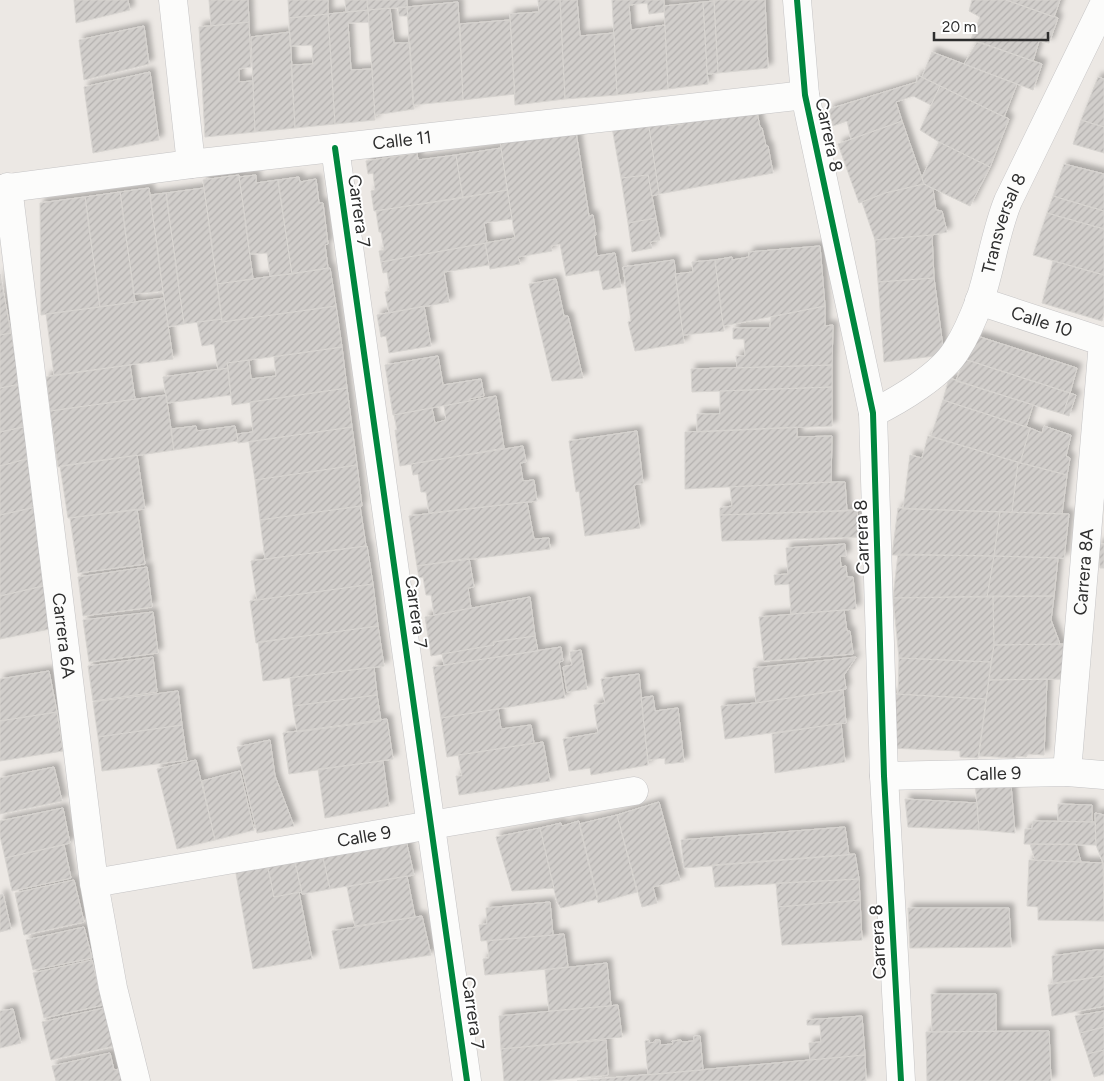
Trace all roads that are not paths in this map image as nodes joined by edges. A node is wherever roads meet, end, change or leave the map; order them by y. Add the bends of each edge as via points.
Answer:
1 (173, 0) edge
2 (797, 0) edge
3 (1104, 4) edge
4 (804, 95) junction
5 (335, 148) junction
6 (191, 164) junction
7 (4, 188) edge
8 (979, 301) junction
9 (1104, 342) edge
10 (873, 413) junction
11 (1067, 772) junction
12 (1104, 774) edge
13 (884, 776) junction
14 (634, 791) dead end
15 (431, 824) junction
16 (94, 883) junction
17 (136, 1081) edge
18 (468, 1081) edge
19 (901, 1081) edge

1 - 6 street
2 - 4 street, Carrera 8
3 - 8 street, Transversal 8 via 998,224
4 - 5 street, Calle 11
4 - 10 street, Carrera 8
5 - 6 street, Calle 11
5 - 15 street, Carrera 7
6 - 7 street, Calle 11
7 - 16 street, Carrera 6A
8 - 9 street, Calle 10
8 - 10 street, Transversal 8 via 957,350 942,368 898,401
9 - 11 street, Carrera 8A
10 - 13 street, Carrera 8
11 - 12 street, Calle 9
11 - 13 street, Calle 9
13 - 19 street, Carrera 8
14 - 15 street, Calle 9
15 - 16 street, Calle 9
15 - 18 street, Carrera 7
16 - 17 street, Carrera 6A via 112,988

